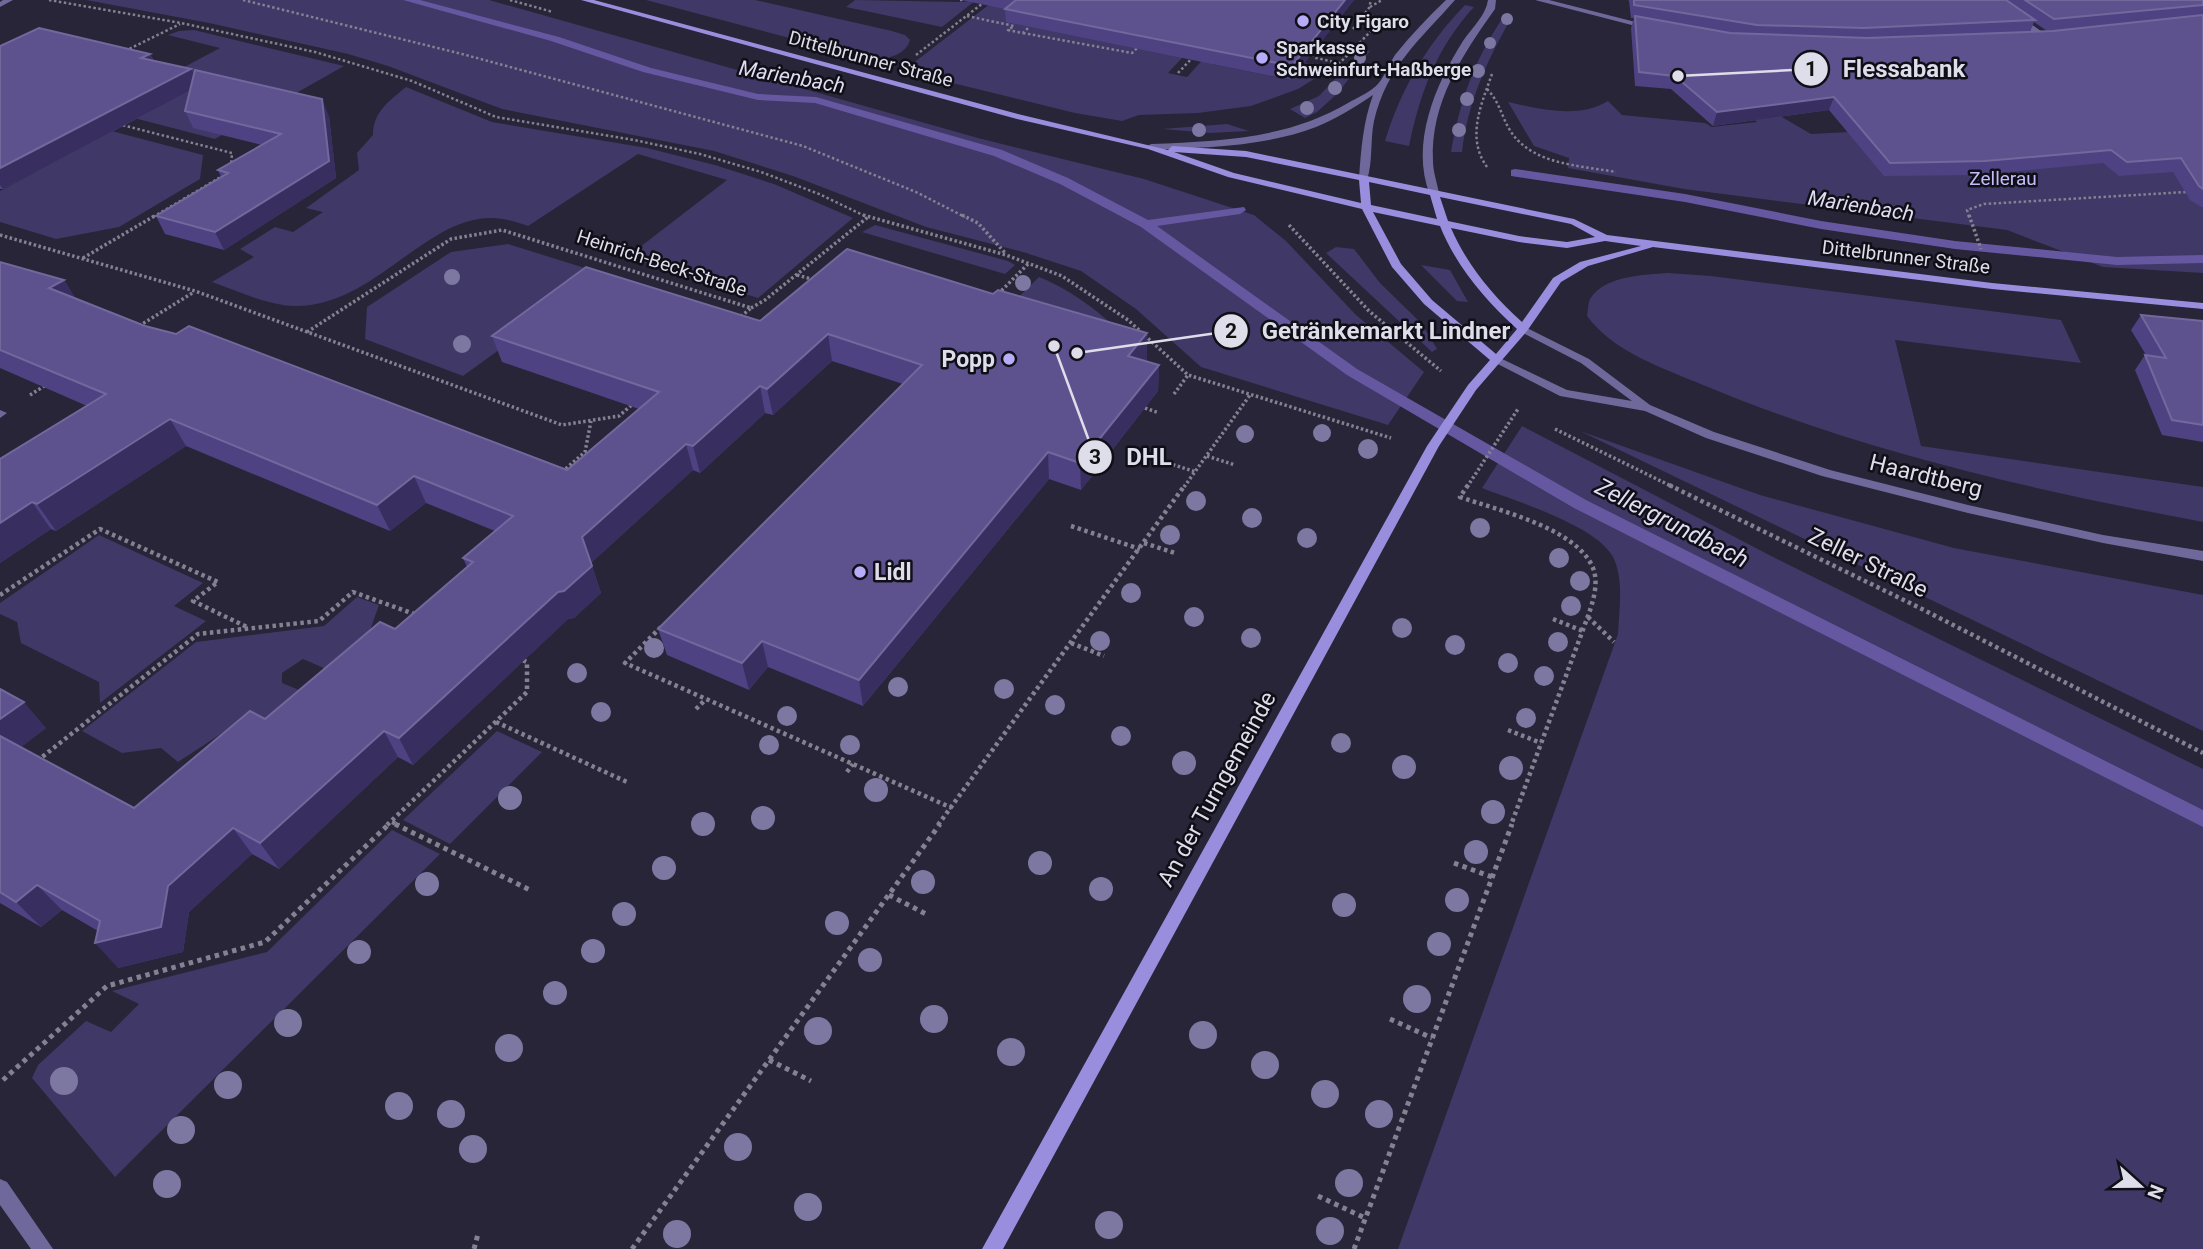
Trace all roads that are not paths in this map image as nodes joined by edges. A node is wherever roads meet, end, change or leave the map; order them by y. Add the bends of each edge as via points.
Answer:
1 (9, 0) edge
2 (585, 0) edge
3 (1451, 0) edge
4 (1492, 0) edge
5 (1539, 0) edge
6 (1991, 0) edge
7 (0, 5) edge
8 (1661, 29) edge
9 (2059, 37) edge
10 (2034, 38) edge
11 (2047, 38) junction
12 (1378, 88) junction
13 (1151, 147) junction
14 (1364, 178) junction
15 (1434, 193) junction
16 (1366, 207) junction
17 (1442, 224) junction
18 (1605, 237) junction
19 (1659, 244) junction
20 (2203, 306) edge
21 (1523, 329) junction
22 (1496, 360) junction
23 (1648, 408) junction
24 (2203, 556) edge
25 (0, 1189) edge
26 (43, 1249) edge
27 (992, 1249) edge

1 - 7 street
2 - 13 street, Dittelbrunner Straße via 1020,117
3 - 12 street via 1409,40
4 - 15 street via 1491,9 1457,55 1435,108 1427,158
5 - 8 street
6 - 11 street
9 - 11 street
10 - 11 street
12 - 13 street via 1327,118 1289,132 1223,143
12 - 14 street via 1364,147
13 - 14 street, Dittelbrunner Straße via 1246,155
13 - 16 street, Dittelbrunner Straße via 1231,175
14 - 15 street, Dittelbrunner Straße
14 - 16 street
15 - 17 street
15 - 18 street, Dittelbrunner Straße via 1574,222
16 - 17 street, Dittelbrunner Straße
16 - 22 street via 1396,265 1427,302
17 - 18 street, Dittelbrunner Straße via 1567,245
17 - 21 street via 1493,303
18 - 19 street, Dittelbrunner Straße
19 - 20 street, Dittelbrunner Straße via 1978,284
19 - 21 street, An der Turngemeinde via 1610,255 1567,272
21 - 22 street, An der Turngemeinde
21 - 23 street, Haardtberg via 1585,361
22 - 23 street, Haardtberg via 1564,393
22 - 27 street, An der Turngemeinde via 1433,446
23 - 24 street, Haardtberg via 1710,435 1826,473 2103,539
25 - 26 street

